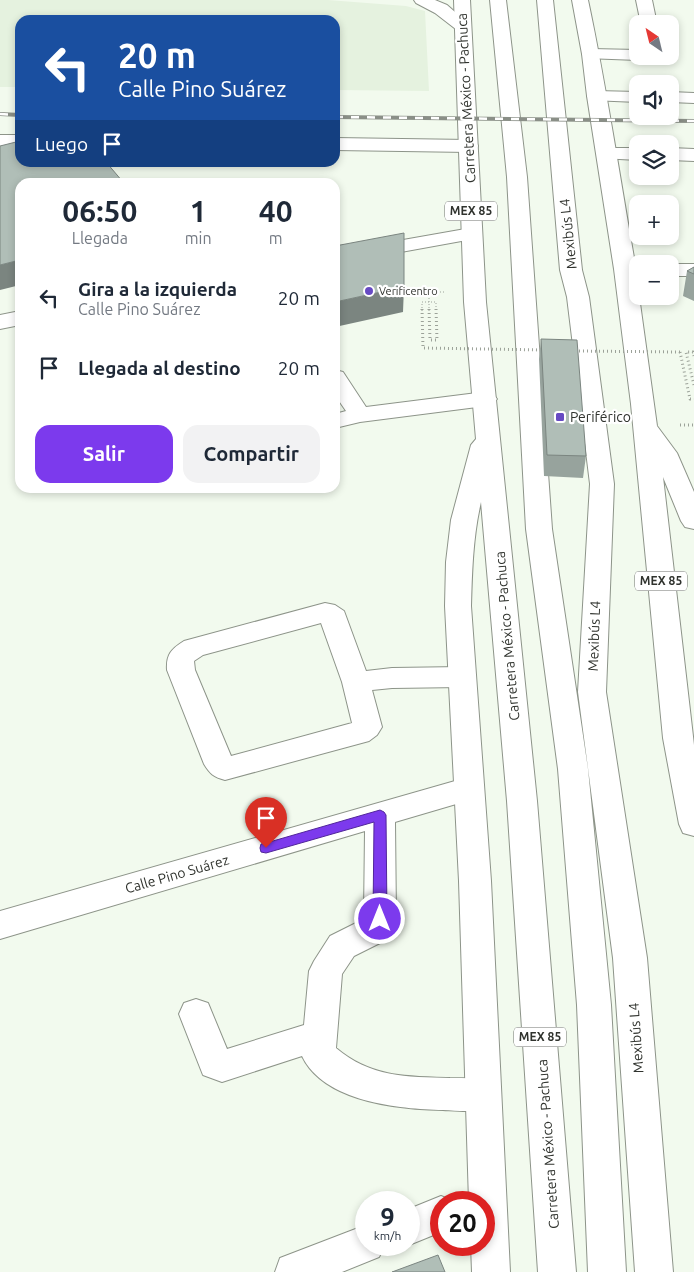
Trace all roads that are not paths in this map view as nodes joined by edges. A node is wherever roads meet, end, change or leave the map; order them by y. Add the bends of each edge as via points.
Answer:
1 (422, 0) edge
2 (462, 0) edge
3 (498, 0) edge
4 (545, 0) edge
5 (580, 0) edge
6 (644, 0) edge
7 (647, 15) edge
8 (463, 26) junction
9 (591, 54) junction
10 (629, 54) edge
11 (596, 96) junction
12 (629, 97) edge
13 (679, 97) edge
14 (694, 98) edge
15 (0, 141) edge
16 (15, 141) edge
17 (340, 144) edge
18 (469, 146) junction
19 (607, 154) junction
20 (629, 154) edge
21 (679, 154) edge
22 (694, 155) edge
23 (471, 234) junction
24 (340, 257) edge
25 (629, 259) edge
26 (679, 270) edge
27 (694, 270) edge
28 (634, 305) edge
29 (15, 319) edge
30 (0, 322) edge
31 (340, 384) edge
32 (486, 410) junction
33 (360, 414) junction
34 (340, 420) edge
35 (644, 424) junction
36 (694, 521) edge
37 (462, 677) junction
38 (356, 682) junction
39 (588, 768) junction
40 (469, 789) junction
41 (380, 815) junction
42 (694, 824) edge
43 (0, 925) edge
44 (196, 1014) dead end
45 (319, 1035) junction
46 (483, 1095) junction
47 (478, 1191) edge
48 (355, 1248) edge
49 (488, 1256) edge
50 (294, 1272) edge
51 (491, 1272) edge
52 (557, 1272) edge
53 (607, 1272) edge
54 (654, 1272) edge

1 - 8 main road via 441,9
2 - 8 main road, Carretera México - Pachuca / MEX 85
3 - 39 main road, Mexibús L4 via 517,177 538,528
4 - 39 main road, Mexibús L4 via 571,270 578,298 602,484
5 - 9 main road, MEX 85
6 - 7 main road
8 - 18 main road, Carretera México - Pachuca / MEX 85
9 - 10 main road
9 - 11 main road, MEX 85
11 - 12 main road
11 - 19 main road, MEX 85
13 - 14 main road
15 - 16 main road
17 - 18 main road
18 - 23 main road, Carretera México - Pachuca / MEX 85
19 - 20 main road
19 - 25 main road, MEX 85
21 - 22 main road
23 - 24 main road
23 - 32 main road, Carretera México - Pachuca / MEX 85
26 - 27 main road
28 - 35 main road, MEX 85
29 - 30 main road
31 - 33 main road
32 - 33 main road
32 - 37 main road via 459,562
32 - 52 main road, Carretera México - Pachuca / MEX 85 via 522,801
33 - 34 main road
35 - 36 main road via 665,453
35 - 42 main road, MEX 85 via 678,738
37 - 38 main road
37 - 40 main road
38 - 38 main road via 367,727 364,731 226,770 219,764 181,670 180,659 194,648 325,612 334,618
39 - 53 main road, Mexibús L4 via 594,1005
39 - 54 main road, Mexibús L4 via 630,958
40 - 41 main road, Calle Pino Suárez
40 - 46 main road
41 - 43 main road, Calle Pino Suárez
41 - 45 main road via 380,919 370,932 342,946 326,971
44 - 45 main road via 215,1064 222,1066
45 - 46 main road via 318,1052 322,1060 348,1076 385,1090
46 - 47 main road
48 - 50 main road
49 - 51 main road

